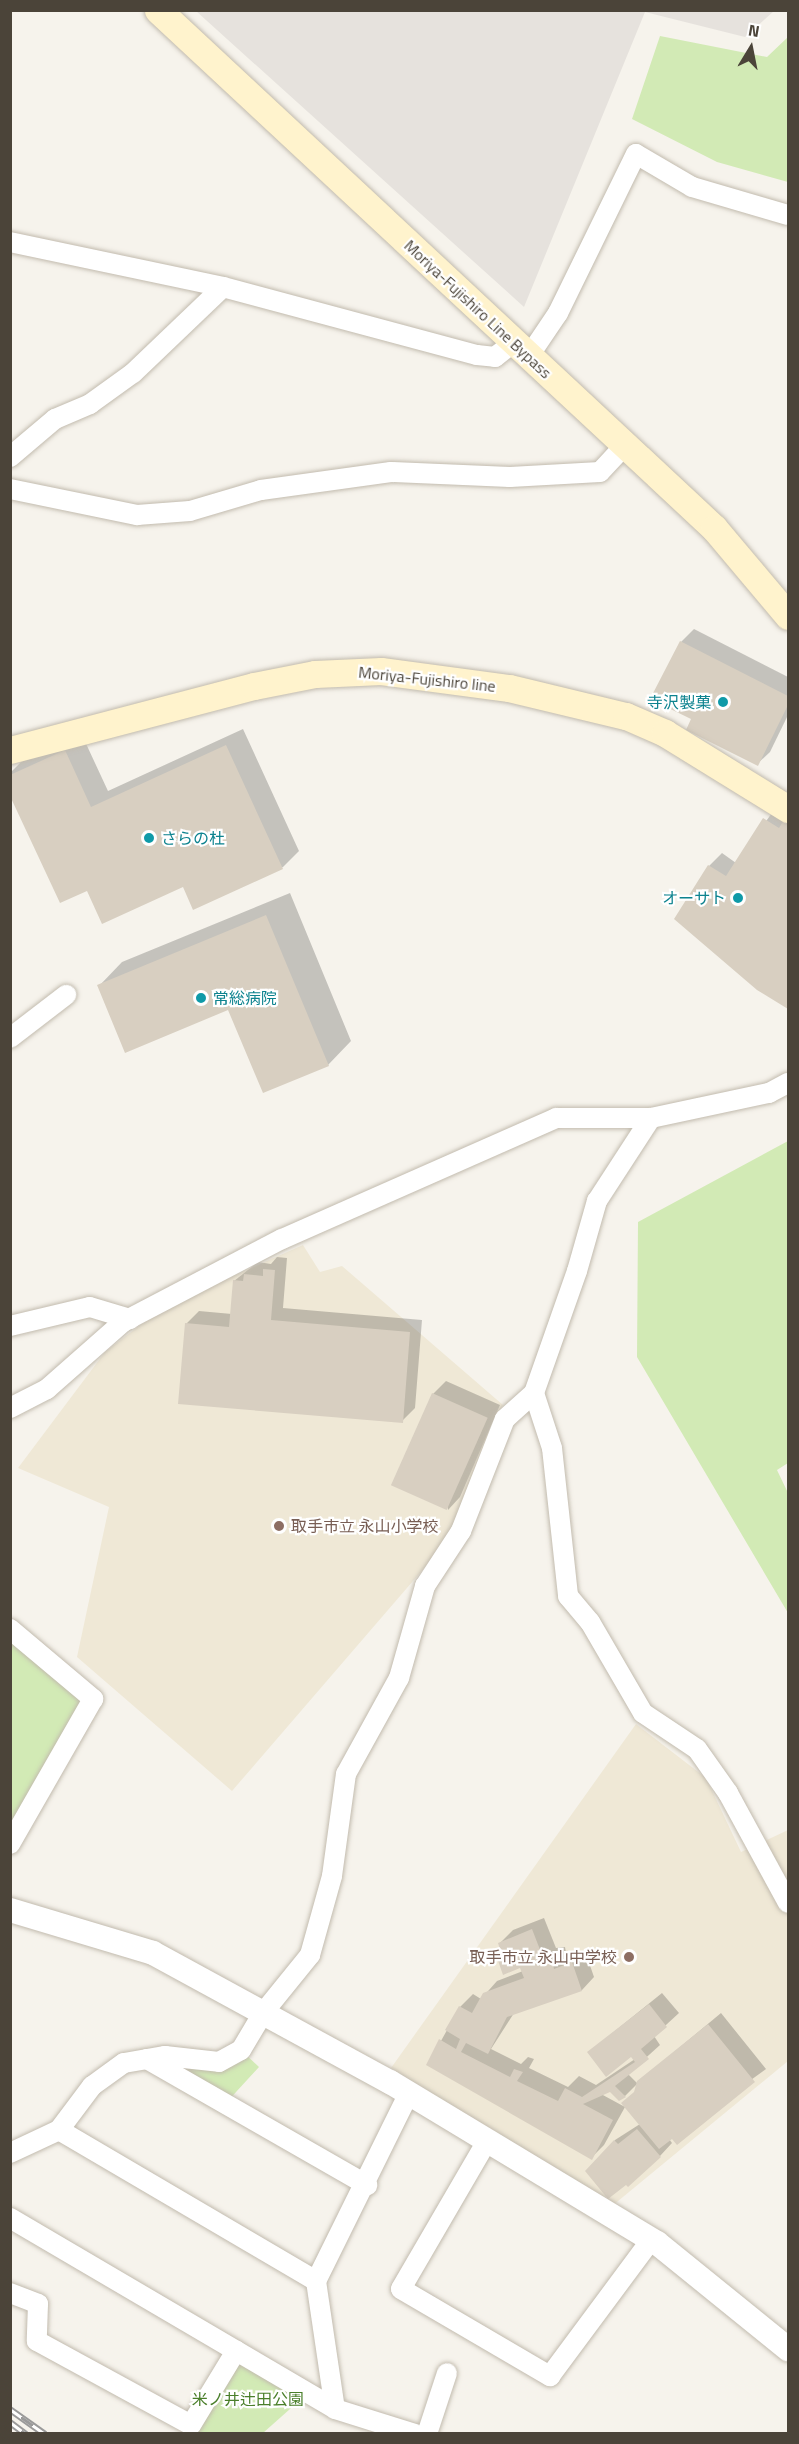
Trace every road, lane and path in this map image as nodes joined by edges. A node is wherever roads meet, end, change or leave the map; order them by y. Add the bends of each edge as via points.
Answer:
1 (158, 10) edge
2 (789, 215) edge
3 (10, 242) edge
4 (223, 287) junction
5 (521, 349) junction
6 (625, 445) junction
7 (10, 457) edge
8 (10, 489) edge
9 (789, 616) edge
10 (10, 750) edge
11 (789, 809) edge
12 (66, 995) dead end
13 (10, 1038) edge
14 (789, 1083) edge
15 (651, 1118) junction
16 (130, 1319) junction
17 (10, 1326) edge
18 (534, 1393) junction
19 (10, 1408) edge
20 (10, 1629) edge
21 (10, 1844) edge
22 (789, 1903) edge
23 (10, 1910) edge
24 (263, 2013) junction
25 (147, 2059) junction
26 (410, 2094) junction
27 (59, 2130) junction
28 (487, 2140) junction
29 (10, 2154) edge
30 (367, 2185) junction
31 (10, 2218) edge
32 (651, 2240) junction
33 (316, 2281) junction
34 (10, 2293) edge
35 (789, 2349) edge
36 (236, 2351) junction
37 (447, 2373) dead end
38 (335, 2409) junction
39 (415, 2433) edge
40 (427, 2433) edge

1 - 5 main road, Moriya-Fujishiro Line Bypass
2 - 5 street via 692,187 636,154 558,313
3 - 4 street
4 - 5 street via 477,355 495,357
4 - 7 street via 133,373 90,404 55,419
5 - 6 main road, Moriya-Fujishiro Line Bypass
6 - 8 street via 600,472 510,477 392,472 261,490 190,511 147,514 72,504
6 - 9 main road, Moriya-Fujishiro Line Bypass via 714,528
10 - 11 main road, Moriya-Fujishiro line via 254,686 315,674 381,671 509,688 626,716 665,733
12 - 13 street
14 - 15 street via 770,1093
15 - 16 street via 556,1118 282,1239
15 - 18 street via 597,1201 578,1271
16 - 17 street via 90,1307
16 - 19 street via 47,1389
18 - 22 street via 552,1448 568,1596 590,1622 643,1713 697,1749 728,1793
18 - 24 street via 505,1419 461,1531 425,1586 399,1678 346,1774 332,1876 310,1954
20 - 21 street via 93,1699
23 - 24 street via 153,1953
24 - 25 street via 241,2050 219,2061 165,2056
24 - 26 street
25 - 27 street via 124,2063 92,2086
25 - 30 street
26 - 28 street
26 - 30 street
27 - 29 street
27 - 33 street
28 - 32 street
28 - 32 street via 401,2289 550,2376
30 - 33 street
31 - 36 street
32 - 35 street
33 - 38 street
34 - 36 street via 38,2304 37,2342 191,2425
36 - 38 street
37 - 40 street
38 - 39 street

